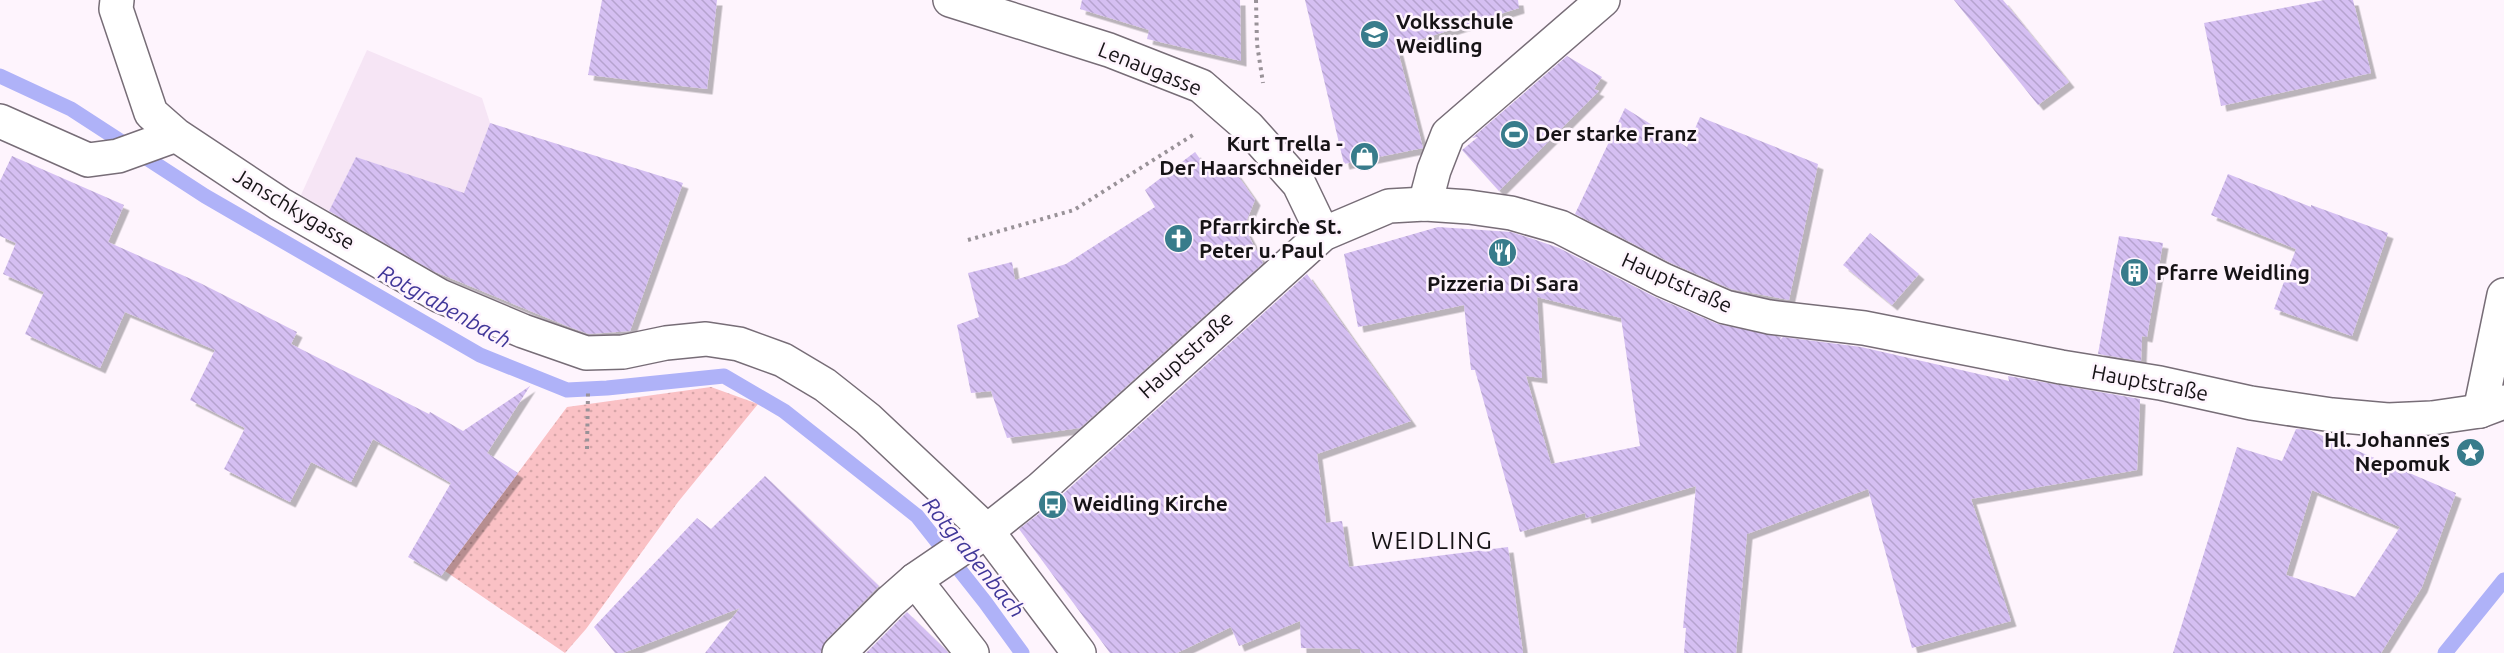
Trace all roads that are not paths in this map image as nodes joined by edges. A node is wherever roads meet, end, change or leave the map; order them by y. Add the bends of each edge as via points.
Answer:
1 (117, 0) edge
2 (950, 0) edge
3 (1603, 0) edge
4 (0, 121) edge
5 (176, 135) junction
6 (1425, 204) junction
7 (1323, 234) junction
8 (2504, 295) edge
9 (2496, 405) edge
10 (979, 537) junction
11 (921, 576) junction
12 (839, 653) edge
13 (972, 653) edge
14 (1079, 653) edge

1 - 5 street, Janschkygasse via 116,9 151,112
2 - 7 street, Lenaugasse via 1109,50 1201,86 1248,127 1299,184
3 - 6 street via 1448,134
4 - 5 street via 88,160 118,156
5 - 10 street, Janschkygasse via 280,204 440,296 523,331 586,353 623,352 706,339 739,344 783,360 825,385 868,418
6 - 7 street, Hauptstraße via 1389,206
6 - 9 street, Hauptstraße via 1511,213 1560,227 1725,307 1769,317 1864,328 2251,403 2332,415 2388,420 2432,418
7 - 10 street, Hauptstraße via 1040,489
8 - 9 street
10 - 11 street, Hauptstraße
10 - 14 street, Janschkygasse
11 - 12 street
11 - 13 street

